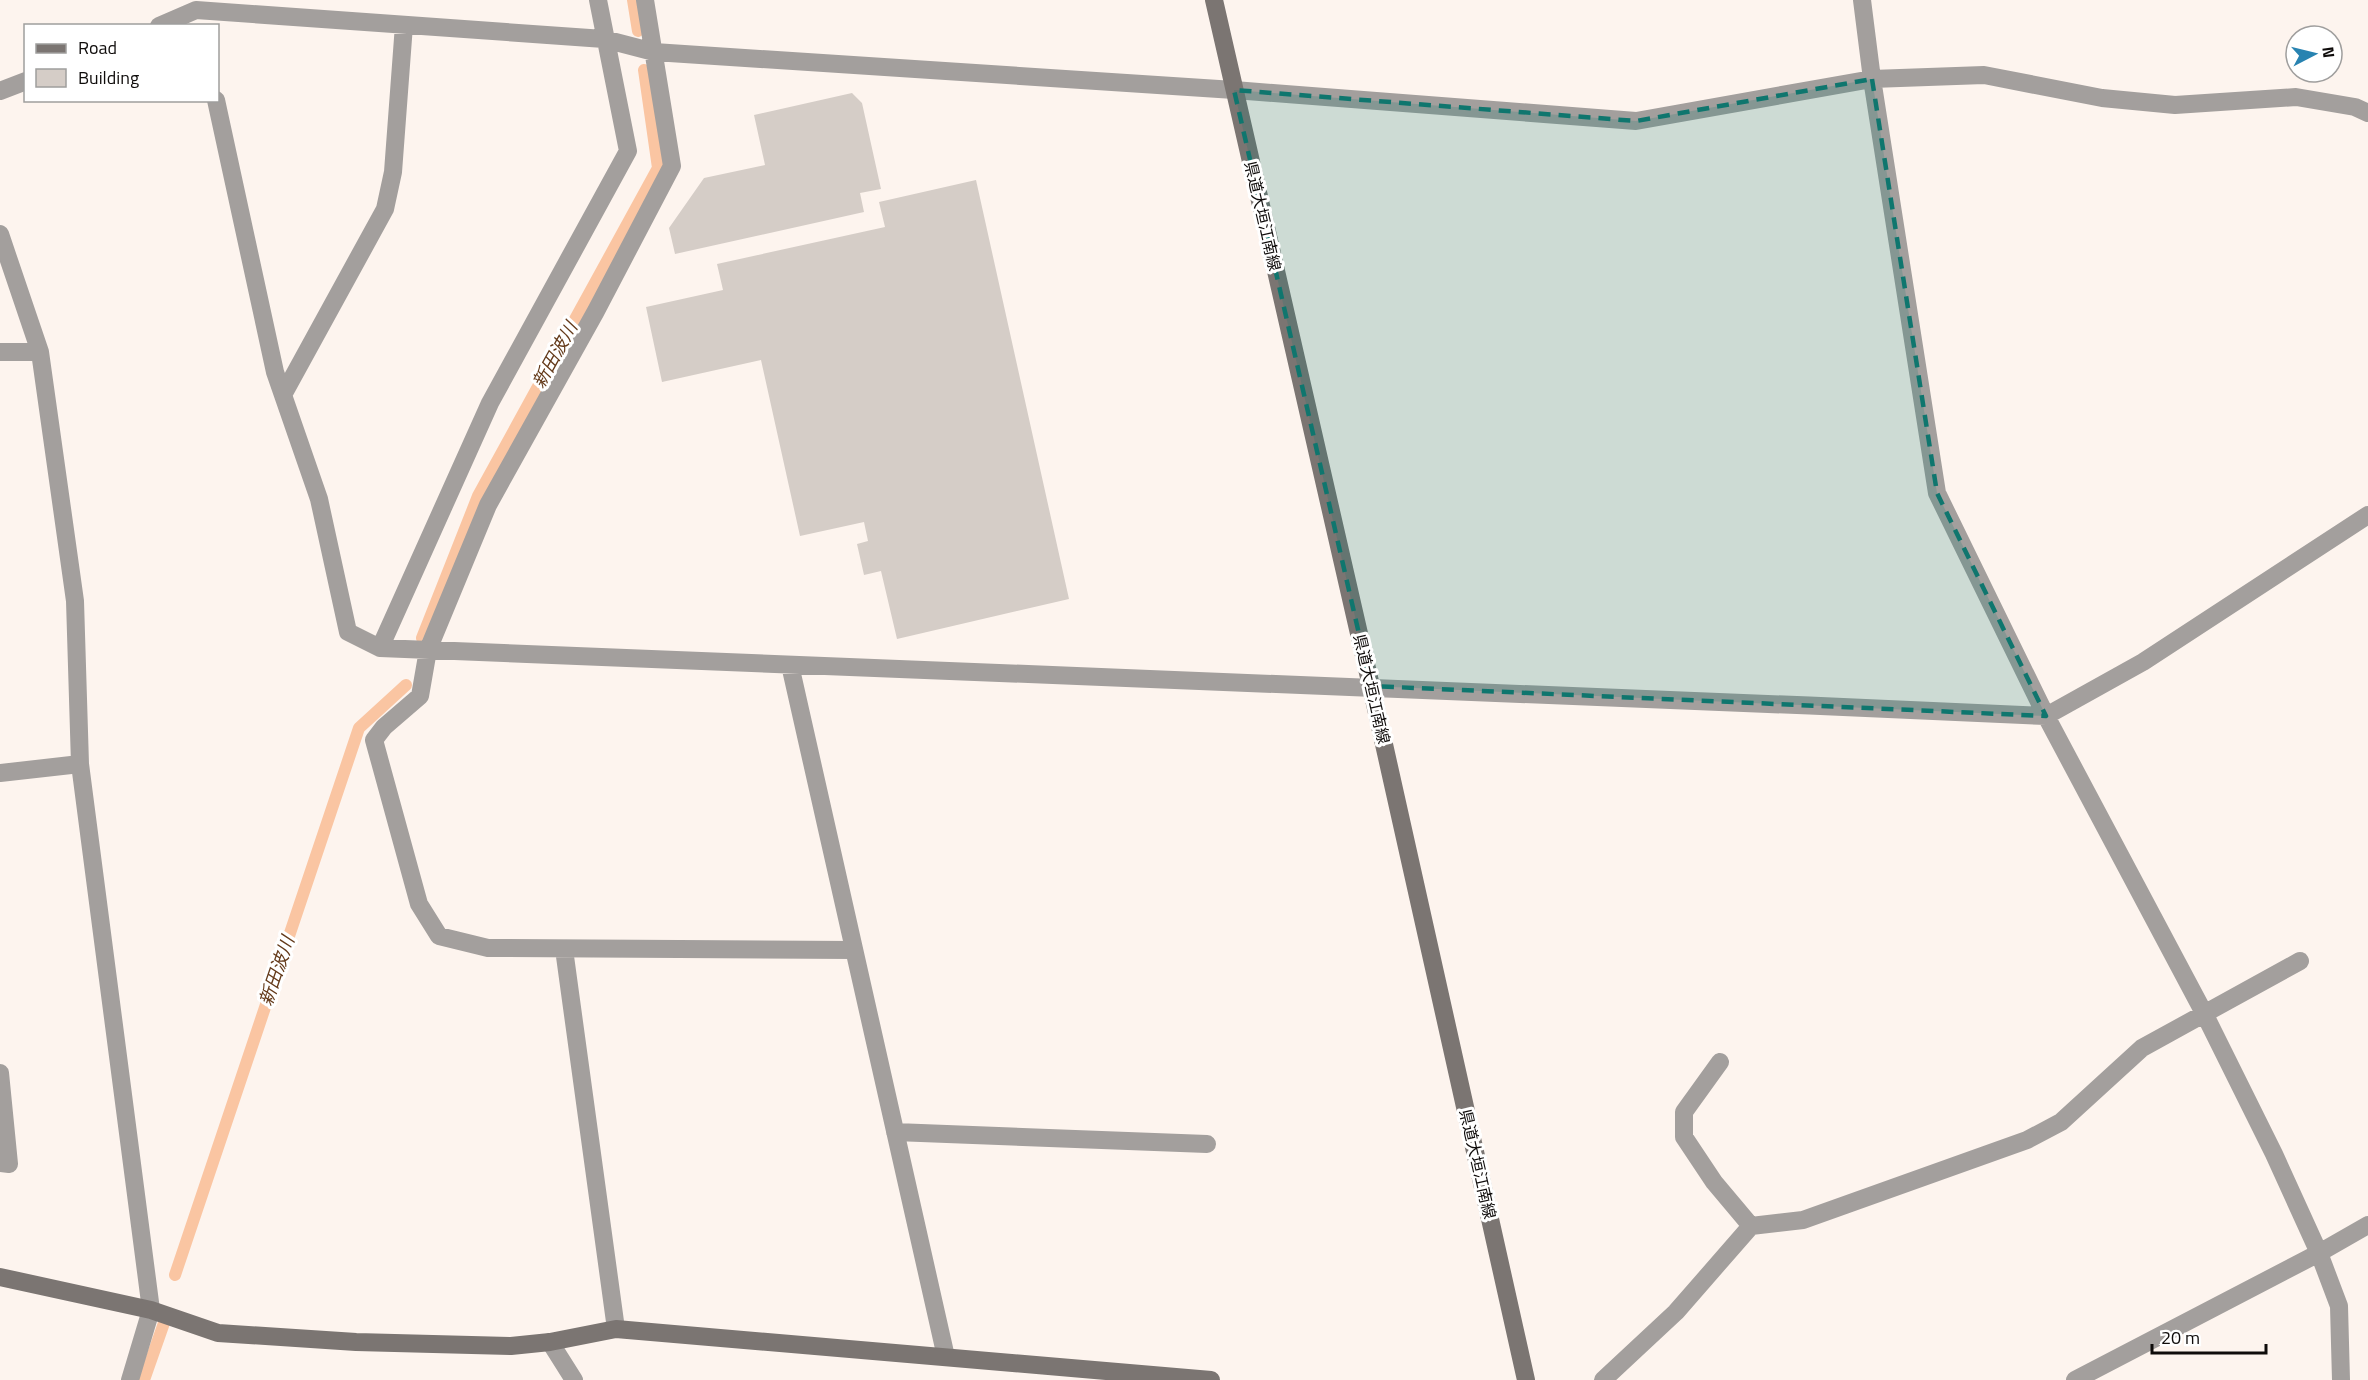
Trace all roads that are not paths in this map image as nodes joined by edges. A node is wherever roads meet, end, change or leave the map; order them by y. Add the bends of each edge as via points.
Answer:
1 (598, 0) edge
2 (645, 0) edge
3 (1214, 0) edge
4 (1862, 0) edge
5 (196, 12) edge
6 (164, 24) edge
7 (404, 25) junction
8 (604, 39) junction
9 (654, 52) junction
10 (1872, 79) junction
11 (24, 82) edge
12 (1234, 90) junction
13 (0, 91) edge
14 (216, 102) edge
15 (2368, 113) edge
16 (0, 234) edge
17 (0, 352) edge
18 (39, 352) junction
19 (283, 395) junction
20 (2368, 515) edge
21 (380, 648) junction
22 (429, 650) junction
23 (790, 665) junction
24 (1371, 686) junction
25 (2046, 716) junction
26 (80, 764) junction
27 (0, 772) edge
28 (564, 949) junction
29 (854, 950) junction
30 (2300, 961) dead end
31 (2204, 1012) junction
32 (1720, 1062) dead end
33 (0, 1073) edge
34 (895, 1132) junction
35 (1207, 1144) dead end
36 (0, 1163) edge
37 (2368, 1225) edge
38 (1751, 1226) junction
39 (2319, 1253) junction
40 (0, 1277) edge
41 (151, 1310) junction
42 (616, 1329) junction
43 (550, 1342) junction
44 (946, 1357) junction
45 (130, 1380) edge
46 (574, 1380) edge
47 (1211, 1380) edge
48 (1526, 1380) edge
49 (1603, 1380) edge
50 (2075, 1380) edge
51 (2341, 1380) edge

1 - 8 street
2 - 9 street
3 - 12 main road, 県道大垣江南線
4 - 10 street
5 - 6 street
5 - 7 street
7 - 8 street
7 - 19 street via 393,172 385,209
8 - 9 street
8 - 21 street via 628,151 490,403
9 - 12 street
9 - 22 street via 672,166 488,505
10 - 12 street via 1636,121
10 - 15 street via 1984,75 2112,99 2175,105 2296,97 2355,107
10 - 25 street via 1937,493
11 - 13 street
12 - 24 main road, 県道大垣江南線
14 - 19 street
16 - 18 street
17 - 18 street
18 - 26 street via 75,601
19 - 21 street via 319,498 348,632
20 - 25 street via 2143,663
21 - 22 street
22 - 23 street
22 - 28 street via 420,696 374,740 419,904 439,936 488,948
23 - 24 street
23 - 29 street
24 - 25 street
24 - 48 main road, 県道大垣江南線
25 - 31 street
26 - 27 street
26 - 41 street
28 - 29 street
28 - 42 street
29 - 34 street
30 - 31 street
31 - 38 street via 2142,1048 2061,1122 2028,1140 1803,1220
31 - 39 street
32 - 38 street via 1684,1112 1684,1137 1714,1182
33 - 36 street via 9,1164
34 - 35 street
34 - 44 street
37 - 39 street
38 - 49 street via 1676,1312
39 - 50 street
39 - 51 street via 2339,1306
40 - 41 main road
41 - 43 main road via 218,1333 511,1346
41 - 45 street
42 - 43 main road
42 - 44 main road
43 - 46 street
44 - 47 main road

